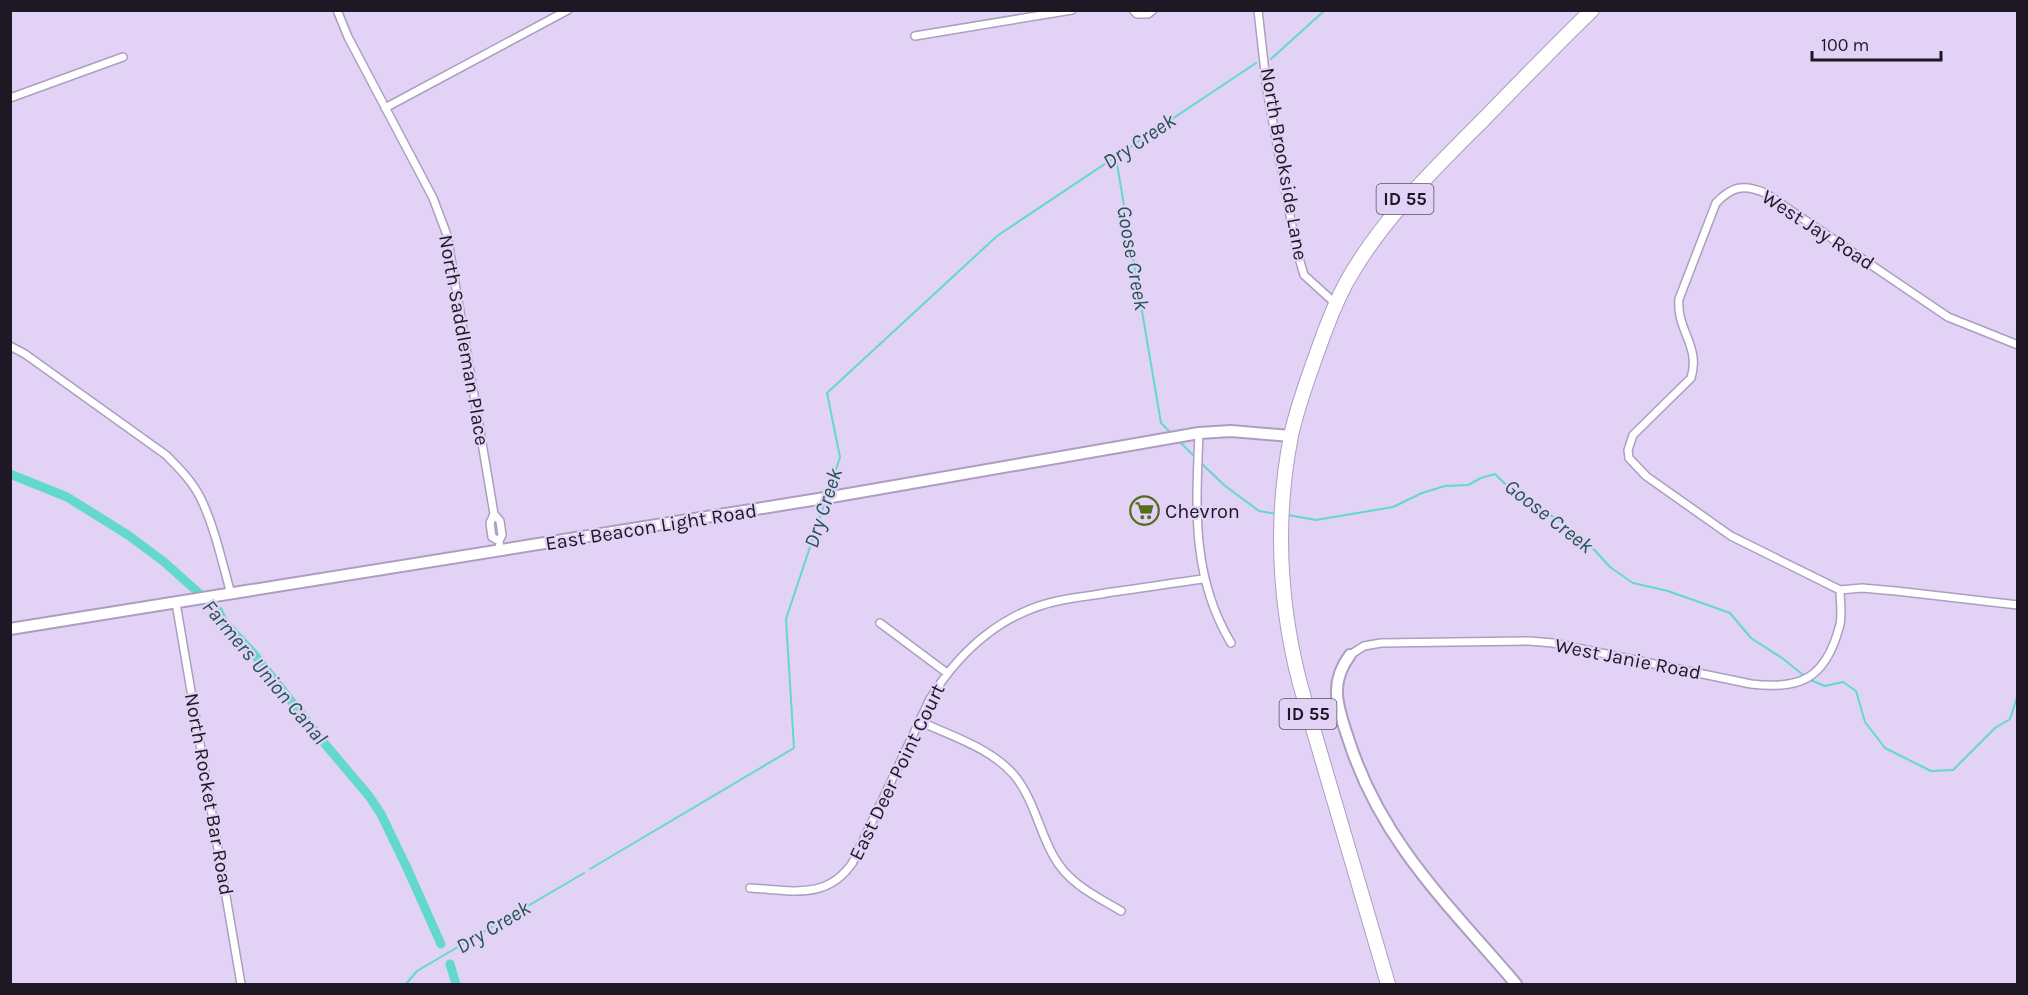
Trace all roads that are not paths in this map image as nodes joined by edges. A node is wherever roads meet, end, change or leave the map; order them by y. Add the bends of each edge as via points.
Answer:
1 (337, 10) edge
2 (568, 10) edge
3 (1072, 10) edge
4 (1133, 10) edge
5 (1153, 10) edge
6 (1258, 10) edge
7 (1592, 10) edge
8 (915, 36) dead end
9 (123, 57) dead end
10 (10, 98) edge
11 (385, 108) junction
12 (1336, 304) junction
13 (2018, 345) edge
14 (10, 346) edge
15 (1199, 433) junction
16 (1291, 436) junction
17 (500, 546) junction
18 (1203, 579) junction
19 (1840, 590) junction
20 (231, 594) junction
21 (176, 603) junction
22 (2018, 604) edge
23 (880, 623) dead end
24 (10, 629) edge
25 (1232, 643) dead end
26 (1350, 655) joint
27 (947, 673) junction
28 (919, 721) junction
29 (750, 888) dead end
30 (1121, 911) dead end
31 (241, 984) edge
32 (1388, 984) edge
33 (1516, 984) edge

1 - 11 street, North Saddleman Place
2 - 11 street
3 - 8 street
4 - 5 street via 1148,14
6 - 12 street, North Brookside Lane via 1267,90 1296,248 1304,275
7 - 12 highway, ID 55 via 1405,200 1346,283
9 - 10 street
11 - 17 street, North Saddleman Place via 433,198 447,235 494,514 500,521
12 - 16 highway, ID 55
13 - 19 street, West Jay Road via 1948,317 1766,194 1740,187 1727,192 1716,203 1679,299 1695,367 1691,378 1633,435 1629,458 1646,476 1731,536
14 - 20 street via 179,468 201,498
15 - 16 main road, East Beacon Light Road via 1231,431
15 - 17 main road, East Beacon Light Road via 782,505
15 - 18 street via 1196,519
16 - 32 highway, ID 55 via 1281,538 1290,641
17 - 20 main road, East Beacon Light Road
18 - 25 street
18 - 27 street, East Deer Point Court via 1042,605 993,629
19 - 22 street via 1862,588
19 - 26 street, West Janie Road via 1840,626 1826,659 1805,680 1792,685 1751,684 1529,641 1381,643 1364,646
20 - 21 main road, East Beacon Light Road
21 - 24 main road, East Beacon Light Road
21 - 31 street, North Rocket Bar Road
23 - 27 street
26 - 33 main road via 1337,677 1336,690 1344,726 1381,817 1405,854
27 - 28 street, East Deer Point Court
28 - 29 street, East Deer Point Court via 853,862 840,879 821,889
28 - 30 street via 1004,765 1028,797 1062,869 1082,888

